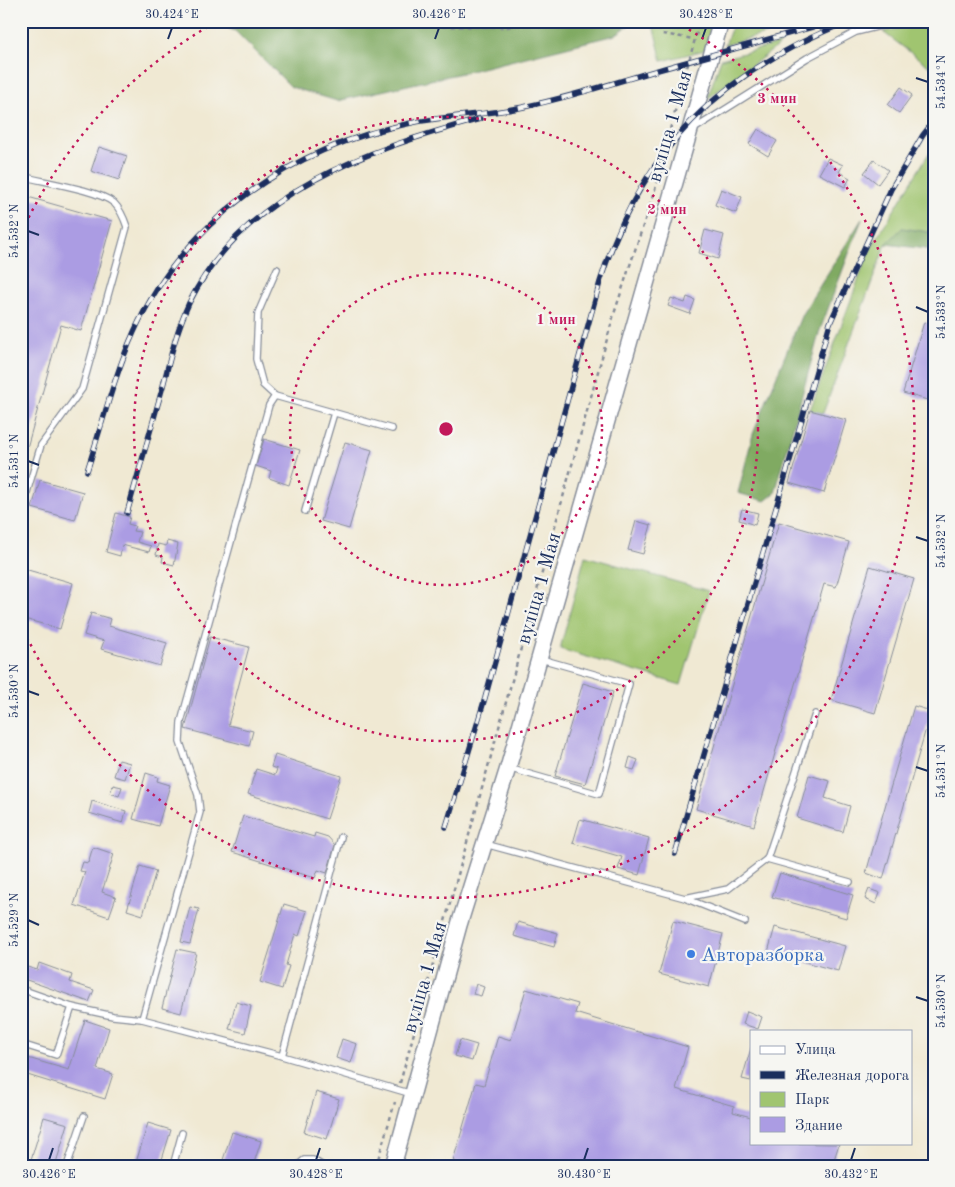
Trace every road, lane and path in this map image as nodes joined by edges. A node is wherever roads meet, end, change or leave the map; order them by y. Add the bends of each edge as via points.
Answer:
1 (355, 21) edge
2 (529, 21) edge
3 (654, 21) edge
4 (700, 21) edge
5 (721, 21) edge
6 (900, 21) edge
7 (694, 39) junction
8 (688, 132) junction
9 (21, 176) edge
10 (277, 269) dead end
11 (275, 396) junction
12 (334, 413) junction
13 (392, 429) dead end
14 (22, 509) edge
15 (305, 511) dead end
16 (539, 658) junction
17 (815, 714) dead end
18 (508, 768) junction
19 (341, 838) dead end
20 (483, 843) junction
21 (767, 859) junction
22 (850, 882) dead end
23 (685, 898) junction
24 (745, 922) dead end
25 (21, 989) edge
26 (72, 1007) junction
27 (142, 1019) junction
28 (21, 1044) edge
29 (282, 1056) junction
30 (405, 1092) junction
31 (84, 1116) dead end
32 (182, 1133) dead end
33 (67, 1166) edge
34 (174, 1166) edge
35 (297, 1166) edge
36 (323, 1166) edge
37 (376, 1166) edge
38 (393, 1166) edge

1 - 2 path via 398,26 508,27
3 - 7 path via 662,34
4 - 7 path
5 - 8 street, вуліца 1 Мая
6 - 8 lane via 856,32 807,58
7 - 30 path via 663,165 614,314 412,1033
8 - 16 street, вуліца 1 Мая
9 - 14 lane via 100,195 114,203 127,226 82,389 41,445
10 - 11 lane via 258,313 256,359 264,385
11 - 12 lane
11 - 27 lane via 269,404 181,722 180,742 198,795 200,812
12 - 13 lane
12 - 15 lane
16 - 18 street, вуліца 1 Мая
16 - 18 lane via 629,684 599,794
17 - 21 lane
18 - 20 street, вуліца 1 Мая
19 - 29 lane
20 - 23 lane
20 - 30 street, вуліца 1 Мая
21 - 22 lane
21 - 23 lane via 728,889
23 - 24 lane
25 - 26 lane
26 - 27 lane
26 - 28 lane via 56,1055
27 - 29 lane
29 - 30 lane
30 - 37 path
30 - 38 street, вуліца 1 Мая
31 - 33 lane
32 - 34 lane
35 - 36 lane via 304,1160 314,1160

